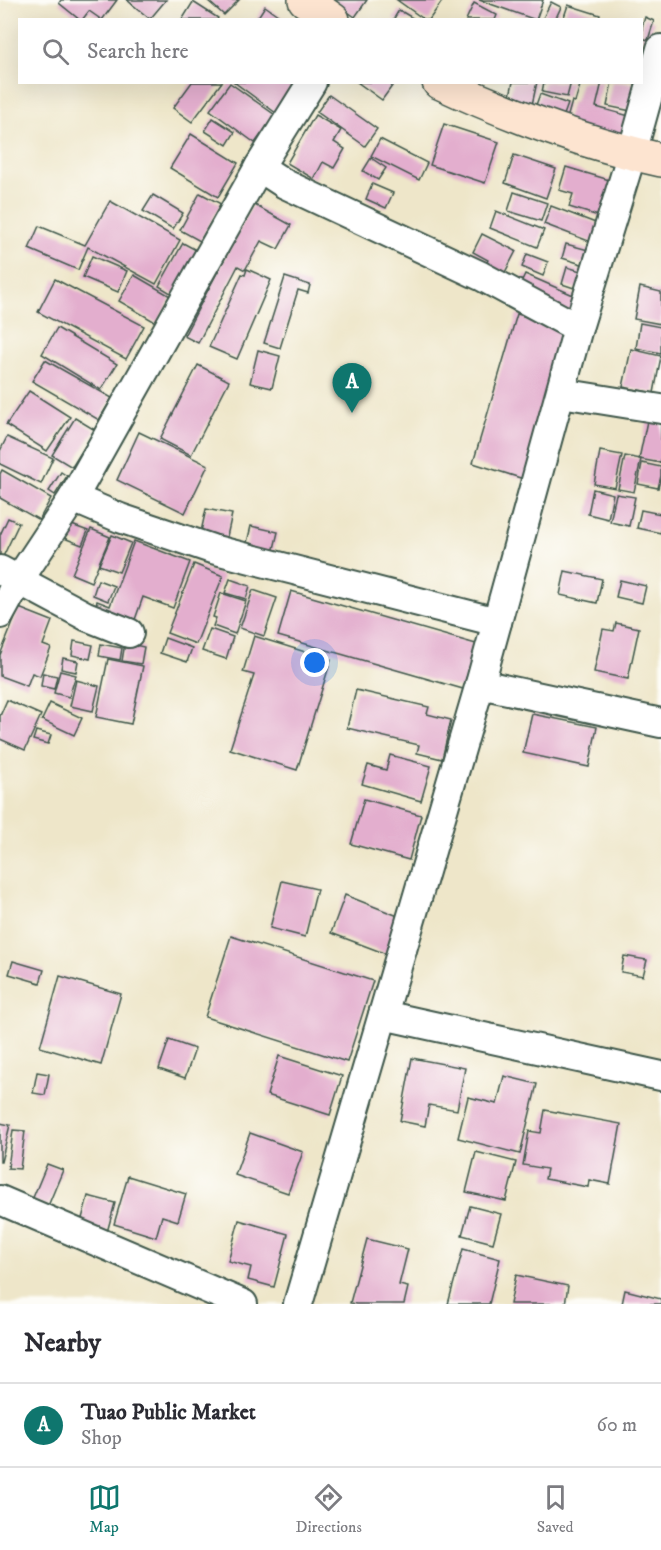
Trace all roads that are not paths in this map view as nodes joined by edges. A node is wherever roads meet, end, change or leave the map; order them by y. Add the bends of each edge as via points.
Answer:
1 (305, 0) edge
2 (330, 18) edge
3 (661, 49) edge
4 (311, 84) edge
5 (444, 84) edge
6 (646, 157) edge
7 (259, 167) junction
8 (578, 328) junction
9 (561, 393) junction
10 (661, 409) edge
11 (73, 498) junction
12 (9, 575) edge
13 (0, 614) edge
14 (497, 622) junction
15 (129, 633) dead end
16 (480, 684) junction
17 (661, 723) edge
18 (383, 1015) junction
19 (661, 1076) edge
20 (0, 1200) edge
21 (243, 1304) edge
22 (298, 1304) edge

1 - 2 main road
3 - 6 street
4 - 7 street
5 - 6 main road via 519,117
6 - 8 street
7 - 8 street via 285,184 481,276
7 - 11 street
8 - 9 street
9 - 10 street
9 - 14 street
11 - 12 street
11 - 14 street via 212,549
12 - 13 street
12 - 15 street via 86,616
14 - 16 street
16 - 17 street
16 - 18 street
18 - 19 street
18 - 22 street
20 - 21 street

